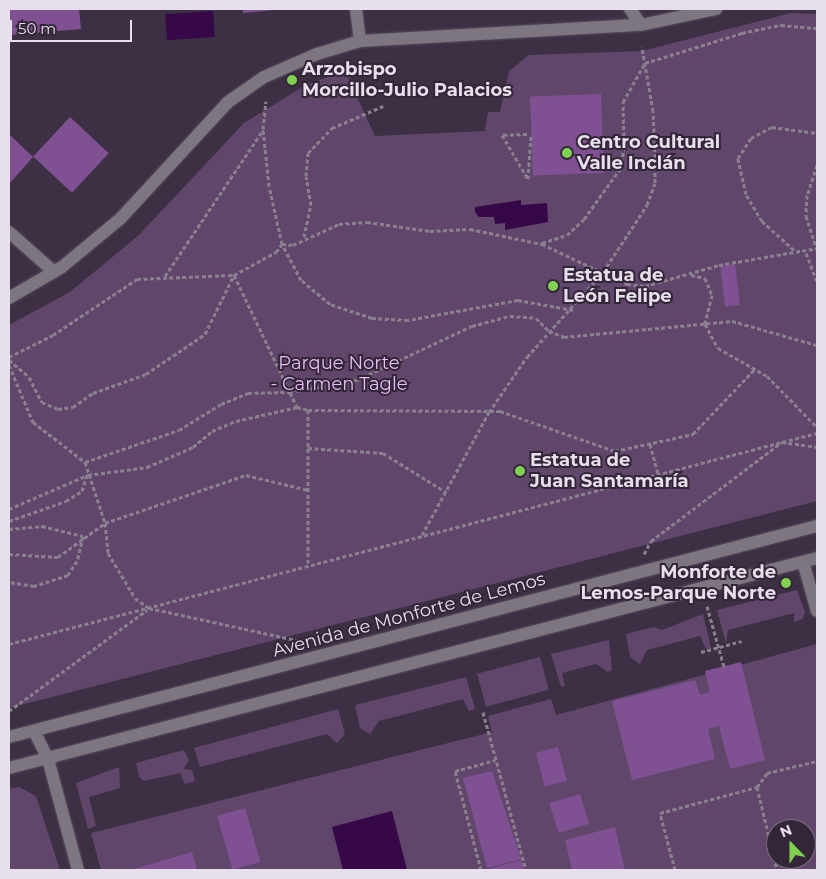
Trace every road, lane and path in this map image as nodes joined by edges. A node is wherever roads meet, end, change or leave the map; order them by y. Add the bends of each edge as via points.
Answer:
1 (356, 9) edge
2 (630, 9) edge
3 (716, 9) edge
4 (671, 14) edge
5 (641, 25) junction
6 (817, 28) edge
7 (360, 41) junction
8 (642, 47) dead end
9 (645, 63) junction
10 (266, 101) dead end
11 (383, 106) dead end
12 (263, 129) junction
13 (817, 133) edge
14 (529, 134) joint
15 (817, 165) edge
16 (9, 232) edge
17 (304, 238) junction
18 (282, 244) junction
19 (542, 244) junction
20 (817, 249) edge
21 (794, 250) junction
22 (806, 254) junction
23 (54, 272) junction
24 (603, 272) junction
25 (234, 275) junction
26 (691, 275) junction
27 (165, 277) junction
28 (817, 281) edge
29 (9, 298) edge
30 (573, 310) junction
31 (705, 324) junction
32 (549, 331) junction
33 (817, 345) edge
34 (9, 359) edge
35 (9, 365) edge
36 (755, 369) junction
37 (289, 392) junction
38 (297, 407) junction
39 (308, 410) junction
40 (489, 412) junction
41 (817, 427) edge
42 (817, 433) edge
43 (782, 442) junction
44 (650, 444) junction
45 (817, 447) edge
46 (308, 448) junction
47 (85, 462) junction
48 (658, 473) junction
49 (88, 475) junction
50 (308, 490) junction
51 (446, 492) junction
52 (9, 509) edge
53 (9, 522) edge
54 (105, 523) junction
55 (817, 526) edge
56 (9, 529) edge
57 (422, 535) junction
58 (83, 536) junction
59 (9, 554) edge
60 (644, 554) dead end
61 (817, 558) edge
62 (803, 562) junction
63 (308, 563) junction
64 (9, 582) edge
65 (707, 606) dead end
66 (149, 608) junction
67 (817, 611) edge
68 (300, 641) dead end
69 (742, 641) dead end
70 (9, 644) edge
71 (718, 648) junction
72 (701, 652) dead end
73 (724, 667) dead end
74 (9, 711) edge
75 (483, 712) dead end
76 (34, 731) junction
77 (9, 738) edge
78 (48, 759) junction
79 (496, 760) junction
80 (817, 761) edge
81 (9, 768) edge
82 (758, 788) junction
83 (78, 870) edge
84 (481, 870) edge
85 (526, 870) edge
86 (675, 870) edge
87 (776, 870) edge

1 - 7 street
2 - 5 street
3 - 4 street
4 - 5 street
5 - 7 street
6 - 9 path via 781,25 742,33
7 - 23 street via 323,51 264,76 228,102 121,218
8 - 9 path
9 - 19 path via 623,102 624,149 620,170 584,220 567,235
9 - 24 path via 653,111 655,183 647,205
10 - 12 path
11 - 17 path via 332,128 308,153 306,176 311,205
12 - 18 path
12 - 27 path
13 - 21 path via 772,127 751,138 738,158 746,194 762,221
14 - 14 path via 530,176 528,179 502,135
15 - 20 path via 807,195 806,216
16 - 23 street
17 - 18 path via 294,245
17 - 19 path via 339,224 367,222 430,231 470,229
18 - 25 path via 276,252
18 - 30 path via 308,286 330,304 372,318 408,320 518,300
19 - 24 path
20 - 22 path
21 - 22 path
21 - 26 path via 719,264
22 - 28 path
23 - 29 street
24 - 26 path via 627,284 644,286
24 - 30 path
25 - 27 path
25 - 34 path via 220,298 215,320 181,353 73,407 58,409 42,402 29,378
25 - 37 path
26 - 31 path via 705,278 712,295
27 - 34 path via 137,279 53,335
30 - 32 path
31 - 32 path via 564,336
31 - 33 path via 732,321
31 - 36 path via 718,348
32 - 37 path via 536,318 510,316 472,326 357,380
32 - 40 path
35 - 47 path via 33,422
36 - 41 path
36 - 44 path via 693,434
37 - 38 path
37 - 47 path via 248,393 221,404 178,430
38 - 39 path
38 - 49 path via 212,430 193,447 147,467
39 - 40 path
39 - 46 path
40 - 44 path via 500,411 615,452
40 - 51 path
42 - 43 path
43 - 45 path
43 - 48 path
43 - 60 path via 650,541
44 - 48 path
46 - 50 path
46 - 51 path via 383,453
47 - 49 path
48 - 57 path
49 - 52 path
49 - 53 path via 82,491 66,501
49 - 54 path
50 - 54 path via 246,475
50 - 63 path
51 - 57 path
54 - 58 path
54 - 66 path via 108,553 117,574
55 - 76 street, Avenida de Monforte de Lemos
56 - 58 path via 42,526
57 - 63 path
58 - 59 path via 58,556
58 - 64 path via 77,561 68,575 34,586
61 - 62 street
62 - 67 street
62 - 78 street
63 - 66 path
65 - 71 path
66 - 68 path
66 - 70 path
66 - 74 path
69 - 71 path
71 - 72 path
71 - 73 path
75 - 79 path
76 - 77 street, Avenida de Monforte de Lemos
76 - 78 street
78 - 81 street
78 - 83 street
79 - 84 path via 455,771
79 - 85 path
80 - 82 path via 767,773
82 - 86 path via 660,813
82 - 87 path

